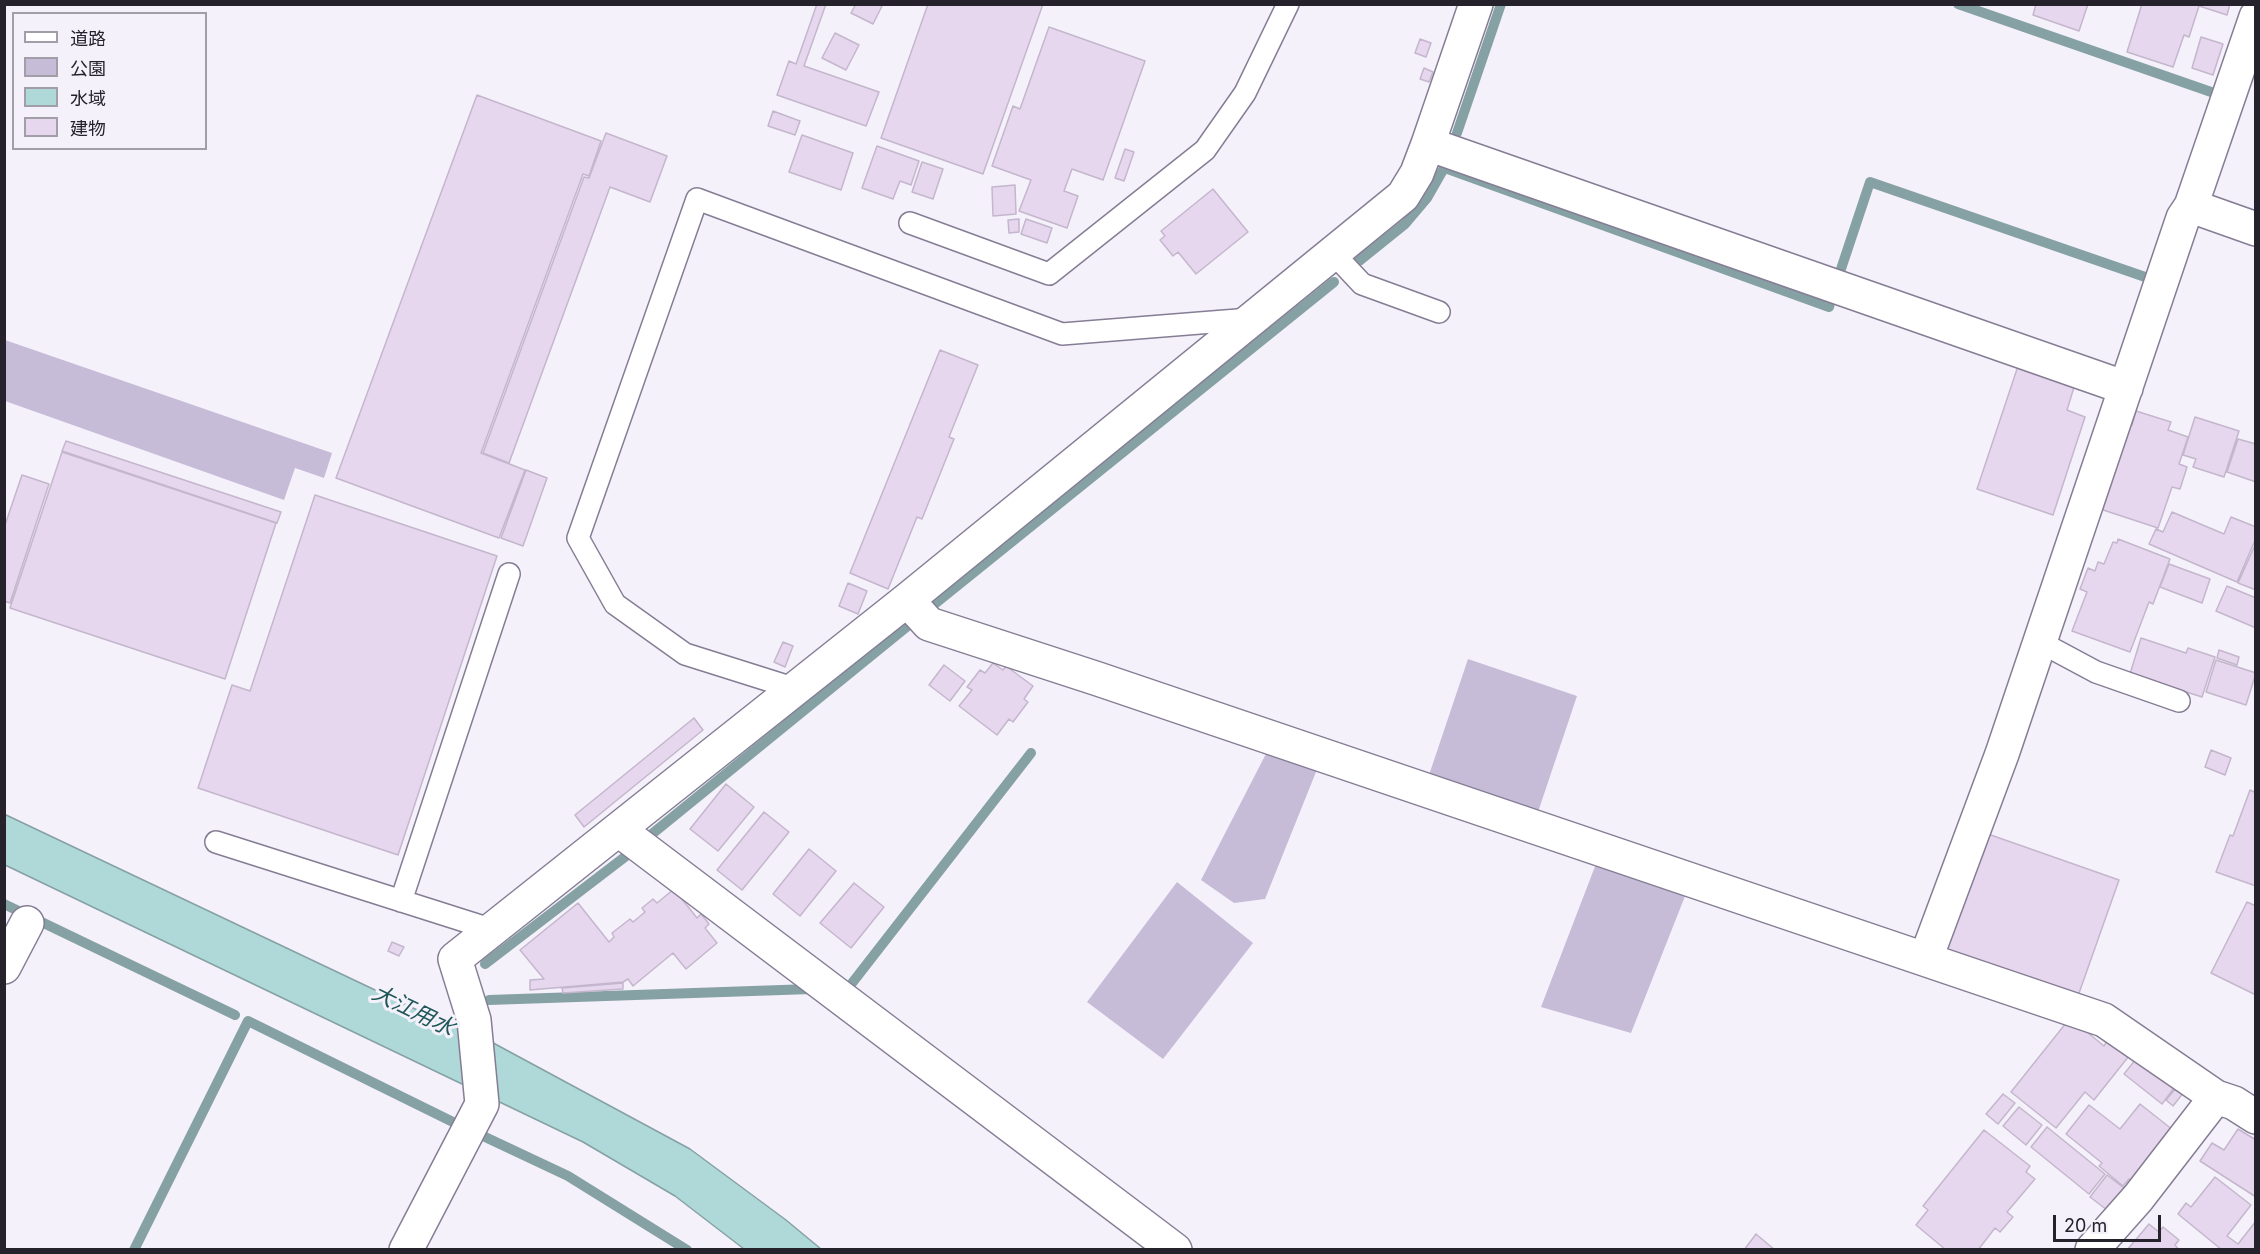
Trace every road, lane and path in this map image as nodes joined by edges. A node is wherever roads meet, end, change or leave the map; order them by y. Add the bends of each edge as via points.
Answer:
1 (1288, 4) edge
2 (1476, 4) edge
3 (2256, 17) edge
4 (1428, 144) junction
5 (2192, 206) junction
6 (910, 223) dead end
7 (2256, 229) edge
8 (1333, 253) junction
9 (1439, 312) dead end
10 (1254, 318) junction
11 (2126, 388) junction
12 (508, 574) dead end
13 (907, 600) junction
14 (2040, 642) junction
15 (796, 689) junction
16 (2179, 702) dead end
17 (619, 830) junction
18 (216, 842) dead end
19 (401, 901) junction
20 (27, 923) dead end
21 (493, 930) junction
22 (1926, 958) junction
23 (4, 967) edge
24 (2216, 1097) junction
25 (2256, 1117) edge
26 (406, 1250) edge
27 (1174, 1250) edge
28 (2092, 1250) edge

1 - 6 lane via 1245,93 1205,150 1049,274
2 - 4 street
3 - 5 street
4 - 8 street via 1417,174 1402,196
4 - 11 street
5 - 7 street
5 - 11 street via 2183,218
8 - 9 lane via 1362,284
8 - 10 street
10 - 13 street
10 - 15 lane via 1062,334 697,199 578,538 615,604 685,654
11 - 14 street
12 - 19 lane
13 - 15 street
13 - 22 street via 929,624
14 - 16 lane via 2096,672
14 - 22 street
15 - 17 street
17 - 21 street
17 - 27 street
18 - 19 lane
19 - 21 lane
20 - 23 street
21 - 26 street via 455,959 474,1029 482,1104
22 - 24 street via 2104,1020
24 - 25 street
24 - 28 street

